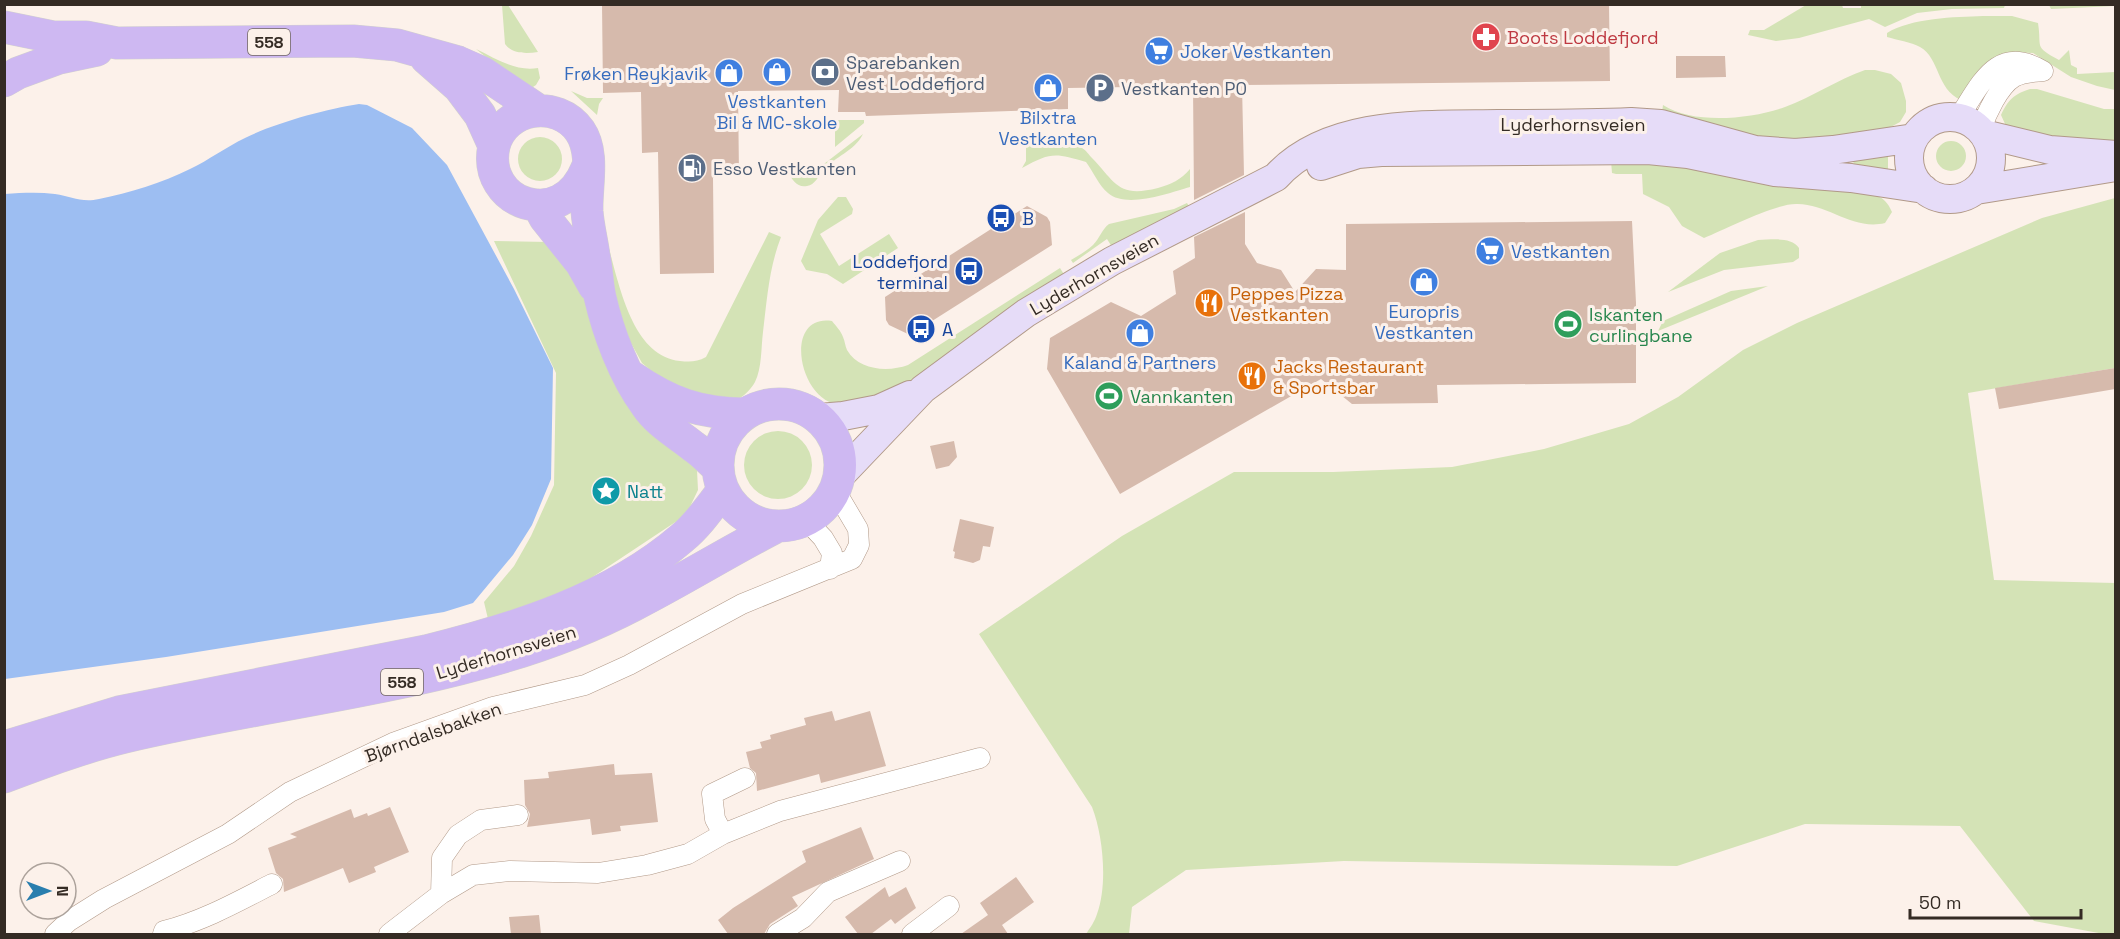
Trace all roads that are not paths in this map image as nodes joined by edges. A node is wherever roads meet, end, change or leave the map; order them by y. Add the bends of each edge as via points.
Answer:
1 (4, 27) edge
2 (117, 43) junction
3 (419, 51) junction
4 (4, 81) edge
5 (538, 110) junction
6 (1974, 127) junction
7 (1914, 138) junction
8 (494, 146) junction
9 (2115, 155) edge
10 (2115, 167) edge
11 (587, 168) junction
12 (1276, 177) junction
13 (1924, 189) junction
14 (1976, 190) junction
15 (538, 206) junction
16 (600, 295) junction
17 (629, 375) junction
18 (923, 389) junction
19 (745, 414) junction
20 (819, 418) junction
21 (721, 479) junction
22 (837, 484) junction
23 (792, 523) junction
24 (830, 569) junction
25 (4, 747) edge
26 (980, 758) dead end
27 (4, 777) edge
28 (746, 778) dead end
29 (518, 815) dead end
30 (723, 834) junction
31 (900, 861) dead end
32 (272, 884) dead end
33 (441, 894) junction
34 (949, 906) dead end
35 (55, 934) edge
36 (163, 934) edge
37 (389, 934) edge
38 (777, 934) edge
39 (912, 934) edge

1 - 2 main road, 558 via 53,37 86,37
2 - 3 main road, 558 via 353,41
2 - 4 main road, 558 via 59,58
3 - 5 main road, 558 via 483,73
3 - 8 main road, 558 via 459,87 480,115
5 - 8 main road via 522,113 508,122
5 - 11 main road, 558 via 562,115 577,127 586,143
6 - 7 main road via 1937,118
6 - 9 main road via 2050,150
6 - 14 main road via 1991,153 1989,172
7 - 12 main road, Lyderhornsveien via 1795,153 1755,150 1651,123 1404,125 1354,134 1314,149 1288,164
7 - 13 main road via 1910,148 1911,171
8 - 15 main road, 558 via 494,170 506,190 515,198
10 - 14 main road
11 - 15 main road via 582,181 564,200
11 - 16 main road, 558 via 587,213
12 - 13 main road, Lyderhornsveien via 1294,176 1341,158 1370,153 1648,150 1775,172
12 - 18 main road, Lyderhornsveien via 1102,267 1026,313
13 - 14 main road via 1955,199
15 - 16 main road, 558
16 - 17 main road, 558 via 608,326
17 - 19 main road, 558 via 654,392 700,410
17 - 21 main road, 558 via 646,406
18 - 20 main road, Lyderhornsveien via 879,409
18 - 22 main road, Lyderhornsveien
19 - 20 main road, 558 via 768,404 782,403
19 - 21 main road, 558 via 725,436 719,451
20 - 22 main road via 837,445
21 - 23 main road, 558 via 740,511 764,524
21 - 25 main road, Lyderhornsveien / 558 via 684,537 653,561 615,584 525,622 426,651 119,712
22 - 23 main road, 558 via 818,512
22 - 24 street, Bjørndalsbakken via 858,529 859,546 852,559
23 - 24 street via 824,538 832,553
23 - 27 main road, Lyderhornsveien / 558 via 584,629 535,646 408,681 124,738
24 - 35 street, Bjørndalsbakken via 742,604 585,685 482,711 393,743 300,787 228,834 104,899
26 - 30 street via 780,811
28 - 30 street via 712,794 715,819
29 - 33 street via 481,820 458,835 442,858
30 - 33 street via 688,854 647,866 598,873 510,871 473,875
31 - 38 street via 828,892 803,918
32 - 36 street via 211,916
33 - 37 street
34 - 39 street

